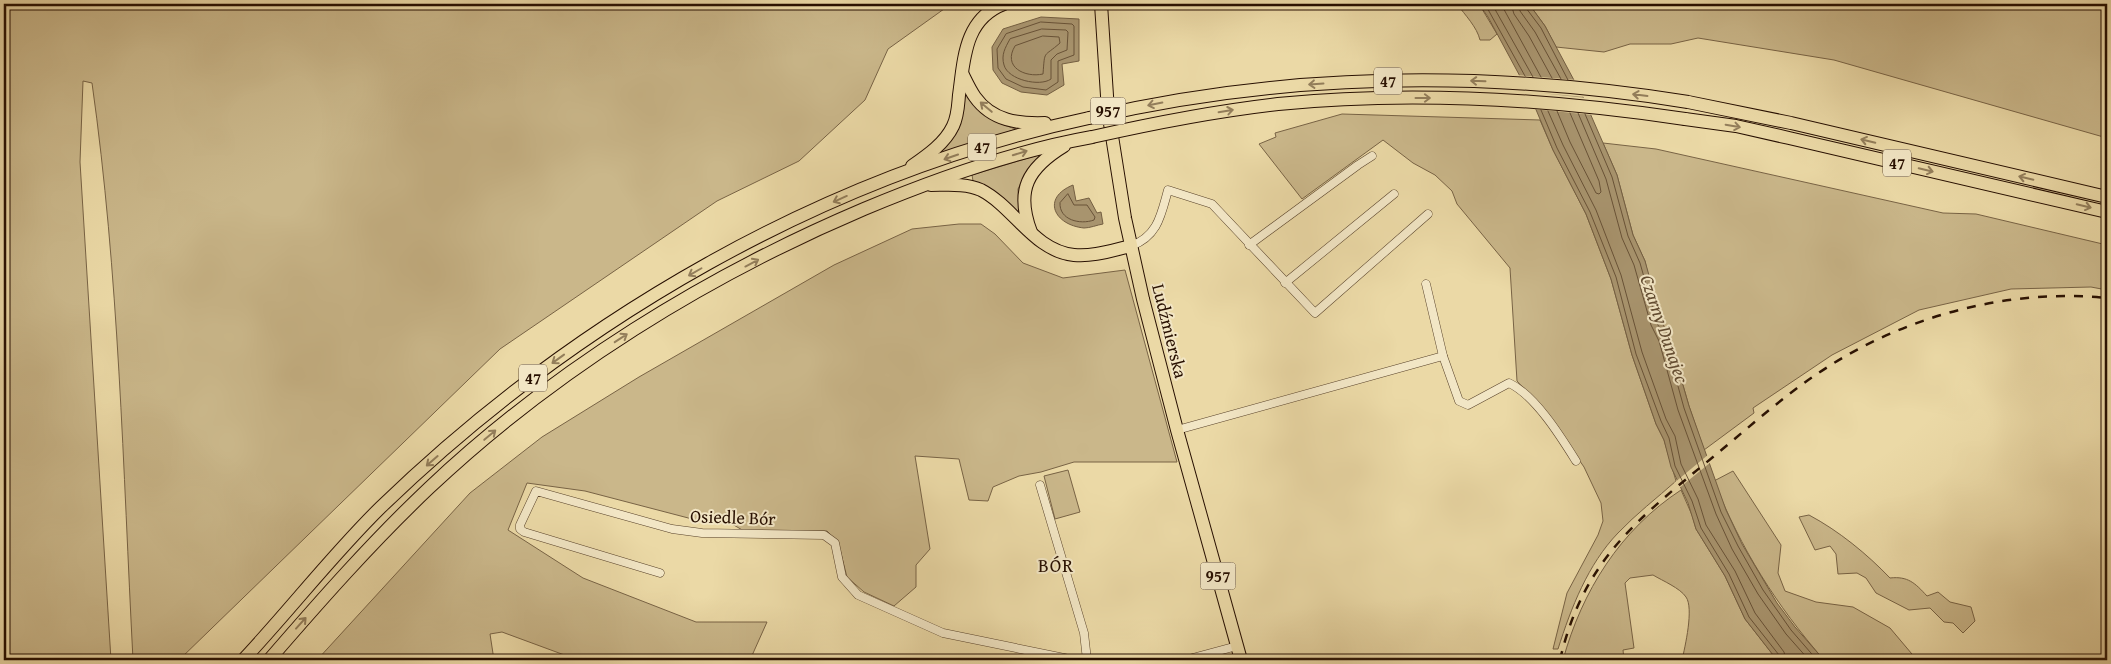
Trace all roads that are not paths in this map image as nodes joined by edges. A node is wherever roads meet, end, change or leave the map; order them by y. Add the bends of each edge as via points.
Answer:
1 (1004, 4) edge
2 (1101, 4) edge
3 (962, 73) junction
4 (1065, 123) junction
5 (1073, 140) junction
6 (1372, 156) dead end
7 (900, 175) junction
8 (924, 184) junction
9 (1394, 194) dead end
10 (2107, 198) edge
11 (2107, 212) edge
12 (1428, 214) dead end
13 (1031, 232) junction
14 (1249, 245) junction
15 (1131, 246) junction
16 (1285, 284) junction
17 (1426, 284) dead end
18 (1443, 356) junction
19 (1177, 430) junction
20 (1576, 461) dead end
21 (1040, 485) dead end
22 (660, 573) dead end
23 (1237, 646) junction
24 (243, 660) edge
25 (269, 660) edge
26 (1074, 660) edge
27 (1087, 660) edge
28 (1185, 660) edge
29 (1241, 660) edge

1 - 3 main road via 983,17 970,34
2 - 15 main road, Ludźmierska / 957 via 1111,137
4 -> 3 main road via 1025,124 995,115 975,98
3 - 7 main road via 953,126 932,152
4 -> 7 main road, 47 via 980,147
10 -> 4 main road, 47, bridge via 1791,123 1688,102 1536,84 1413,80 1253,88 1155,103
8 -> 5 main road, 47
5 -> 11 main road, 47, bridge via 1172,120 1280,104 1370,98 1539,101 1610,108 1772,134
5 - 13 main road via 1040,163 1028,180 1023,203
6 - 14 street
7 -> 24 main road, 47 via 821,207 715,260 622,315 541,372 463,434 379,509
8 - 13 main road via 979,189 994,198
25 -> 8 main road, 47 via 356,561 429,489 563,378 648,321 723,278 832,223
9 - 16 street
12 - 16 street via 1314,313
13 - 15 main road via 1057,250 1075,255
14 - 15 street via 1212,204 1168,190 1162,212 1150,235
14 - 16 street
15 - 19 main road, Ludźmierska / 957
17 - 18 street
18 - 19 street
18 - 20 street via 1459,401 1468,405 1509,383 1518,387 1550,422
19 - 23 main road, Ludźmierska / 957
21 - 27 street via 1084,633
22 - 26 street, Osiedle Bór via 524,532 520,525 536,491 679,530 824,535 835,543 842,577 858,595 943,633
23 - 28 street
23 - 29 main road, Ludźmierska / 957

